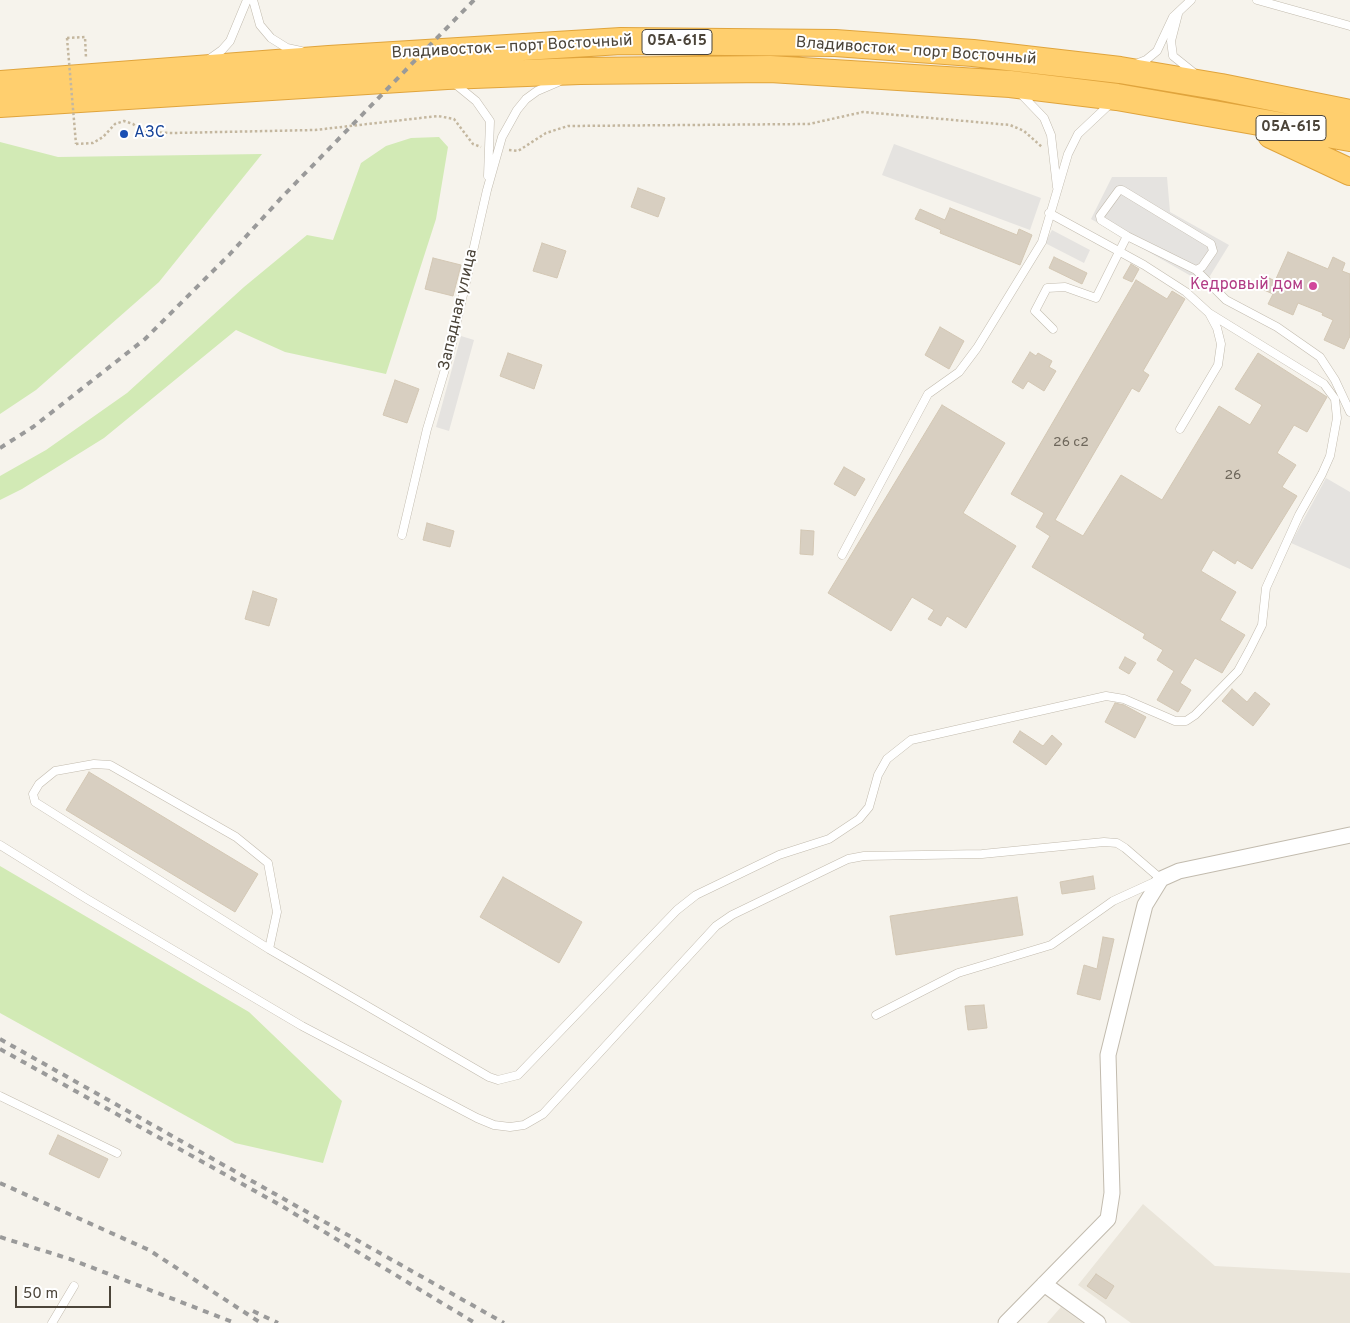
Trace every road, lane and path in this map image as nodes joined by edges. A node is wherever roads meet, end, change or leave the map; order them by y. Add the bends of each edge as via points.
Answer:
1 (248, 0) edge
2 (253, 0) edge
3 (1191, 0) edge
4 (1257, 0) edge
5 (1178, 13) junction
6 (1350, 26) edge
7 (329, 59) junction
8 (95, 60) dead end
9 (67, 61) dead end
10 (76, 61) dead end
11 (193, 68) junction
12 (1120, 70) junction
13 (580, 71) junction
14 (447, 76) junction
15 (0, 84) edge
16 (1010, 84) junction
17 (1221, 87) junction
18 (1117, 97) junction
19 (0, 104) edge
20 (1350, 113) edge
21 (1231, 118) junction
22 (1350, 138) edge
23 (489, 148) junction
24 (499, 148) junction
25 (1052, 157) junction
26 (1350, 172) edge
27 (1057, 189) junction
28 (487, 190) junction
29 (1049, 213) junction
30 (1127, 236) junction
31 (1119, 251) junction
32 (1196, 270) junction
33 (1209, 313) junction
34 (1053, 329) dead end
35 (1350, 412) edge
36 (1180, 429) dead end
37 (402, 535) dead end
38 (842, 555) dead end
39 (1350, 835) edge
40 (0, 845) edge
41 (1162, 879) junction
42 (269, 949) junction
43 (876, 1015) dead end
44 (0, 1096) edge
45 (117, 1153) dead end
46 (1044, 1284) junction
47 (74, 1286) dead end
48 (52, 1323) edge
49 (1006, 1323) edge
50 (1098, 1323) edge

1 - 11 lane via 230,41 214,57
2 - 7 lane via 260,25 271,38 287,48
3 - 5 lane
4 - 6 lane
5 - 12 lane via 1153,56
5 - 17 lane via 1171,41 1173,56 1187,70
7 - 11 highway, Владивосток — порт Восточный / 05А-615
7 - 12 highway, Владивосток — порт Восточный / 05А-615 via 622,41 835,43 973,53
8 - 23 path, bridge via 86,60 84,37 67,38 76,144 93,143 115,124 124,121 143,132 183,133 315,130 438,116 454,120 476,147
9 - 10 path
11 - 15 highway, Владивосток — порт Восточный / 05А-615
12 - 17 highway, Владивосток — порт Восточный / 05А-615
13 - 14 highway, Владивосток — порт Восточный / 05А-615
13 - 16 highway, Владивосток — порт Восточный / 05А-615 via 770,68
13 - 24 lane, Западная улица via 526,99 508,124
14 - 19 highway, Владивосток — порт Восточный / 05А-615
14 - 23 lane, Западная улица via 488,116 491,131
16 - 18 highway, Владивосток — порт Восточный / 05А-615
16 - 25 lane via 1044,118
17 - 20 highway, Владивосток — порт Восточный / 05А-615
18 - 21 highway, Владивосток — порт Восточный / 05А-615
18 - 27 lane via 1078,134
21 - 22 highway, Владивосток — порт Восточный / 05А-615
21 - 26 highway
23 - 28 lane, Западная улица
24 - 25 path via 518,151 546,133 568,126 809,124 863,112 1010,124 1024,131
24 - 28 lane, Западная улица
25 - 27 lane
27 - 29 lane
28 - 37 lane, Западная улица via 449,356 427,429
29 - 31 lane
29 - 38 lane via 1042,242 977,348 959,372 928,394
30 - 31 lane
30 - 32 lane
30 - 32 lane via 1101,220 1100,216 1118,190 1130,194 1211,244 1213,251
31 - 33 lane via 1186,292
31 - 34 lane via 1096,298 1065,287 1047,288 1035,311
32 - 35 lane via 1226,300 1277,327 1320,357
33 - 36 lane via 1221,344 1218,365
33 - 42 lane via 1324,384 1335,399 1337,418 1330,456 1266,588 1262,625 1238,671 1195,715 1186,721 1175,721 1124,699 1106,696 911,740 887,759 878,775 869,808 859,819 829,840 779,855 696,895 518,1075 509,1078 498,1080 489,1077
39 - 41 street via 1179,871
40 - 41 lane via 302,1026 477,1118 510,1127 524,1125 543,1114 716,926 732,915 848,859 982,854 1104,842 1117,843 1125,848
41 - 43 lane via 1113,901 1051,945 958,973
41 - 46 street via 1145,905 1108,1055 1112,1193 1108,1220
42 - 42 lane via 35,802 33,794 38,784 54,772 94,764 110,765 236,837 268,863 276,912
44 - 45 lane
46 - 49 street
46 - 50 street
47 - 48 lane

